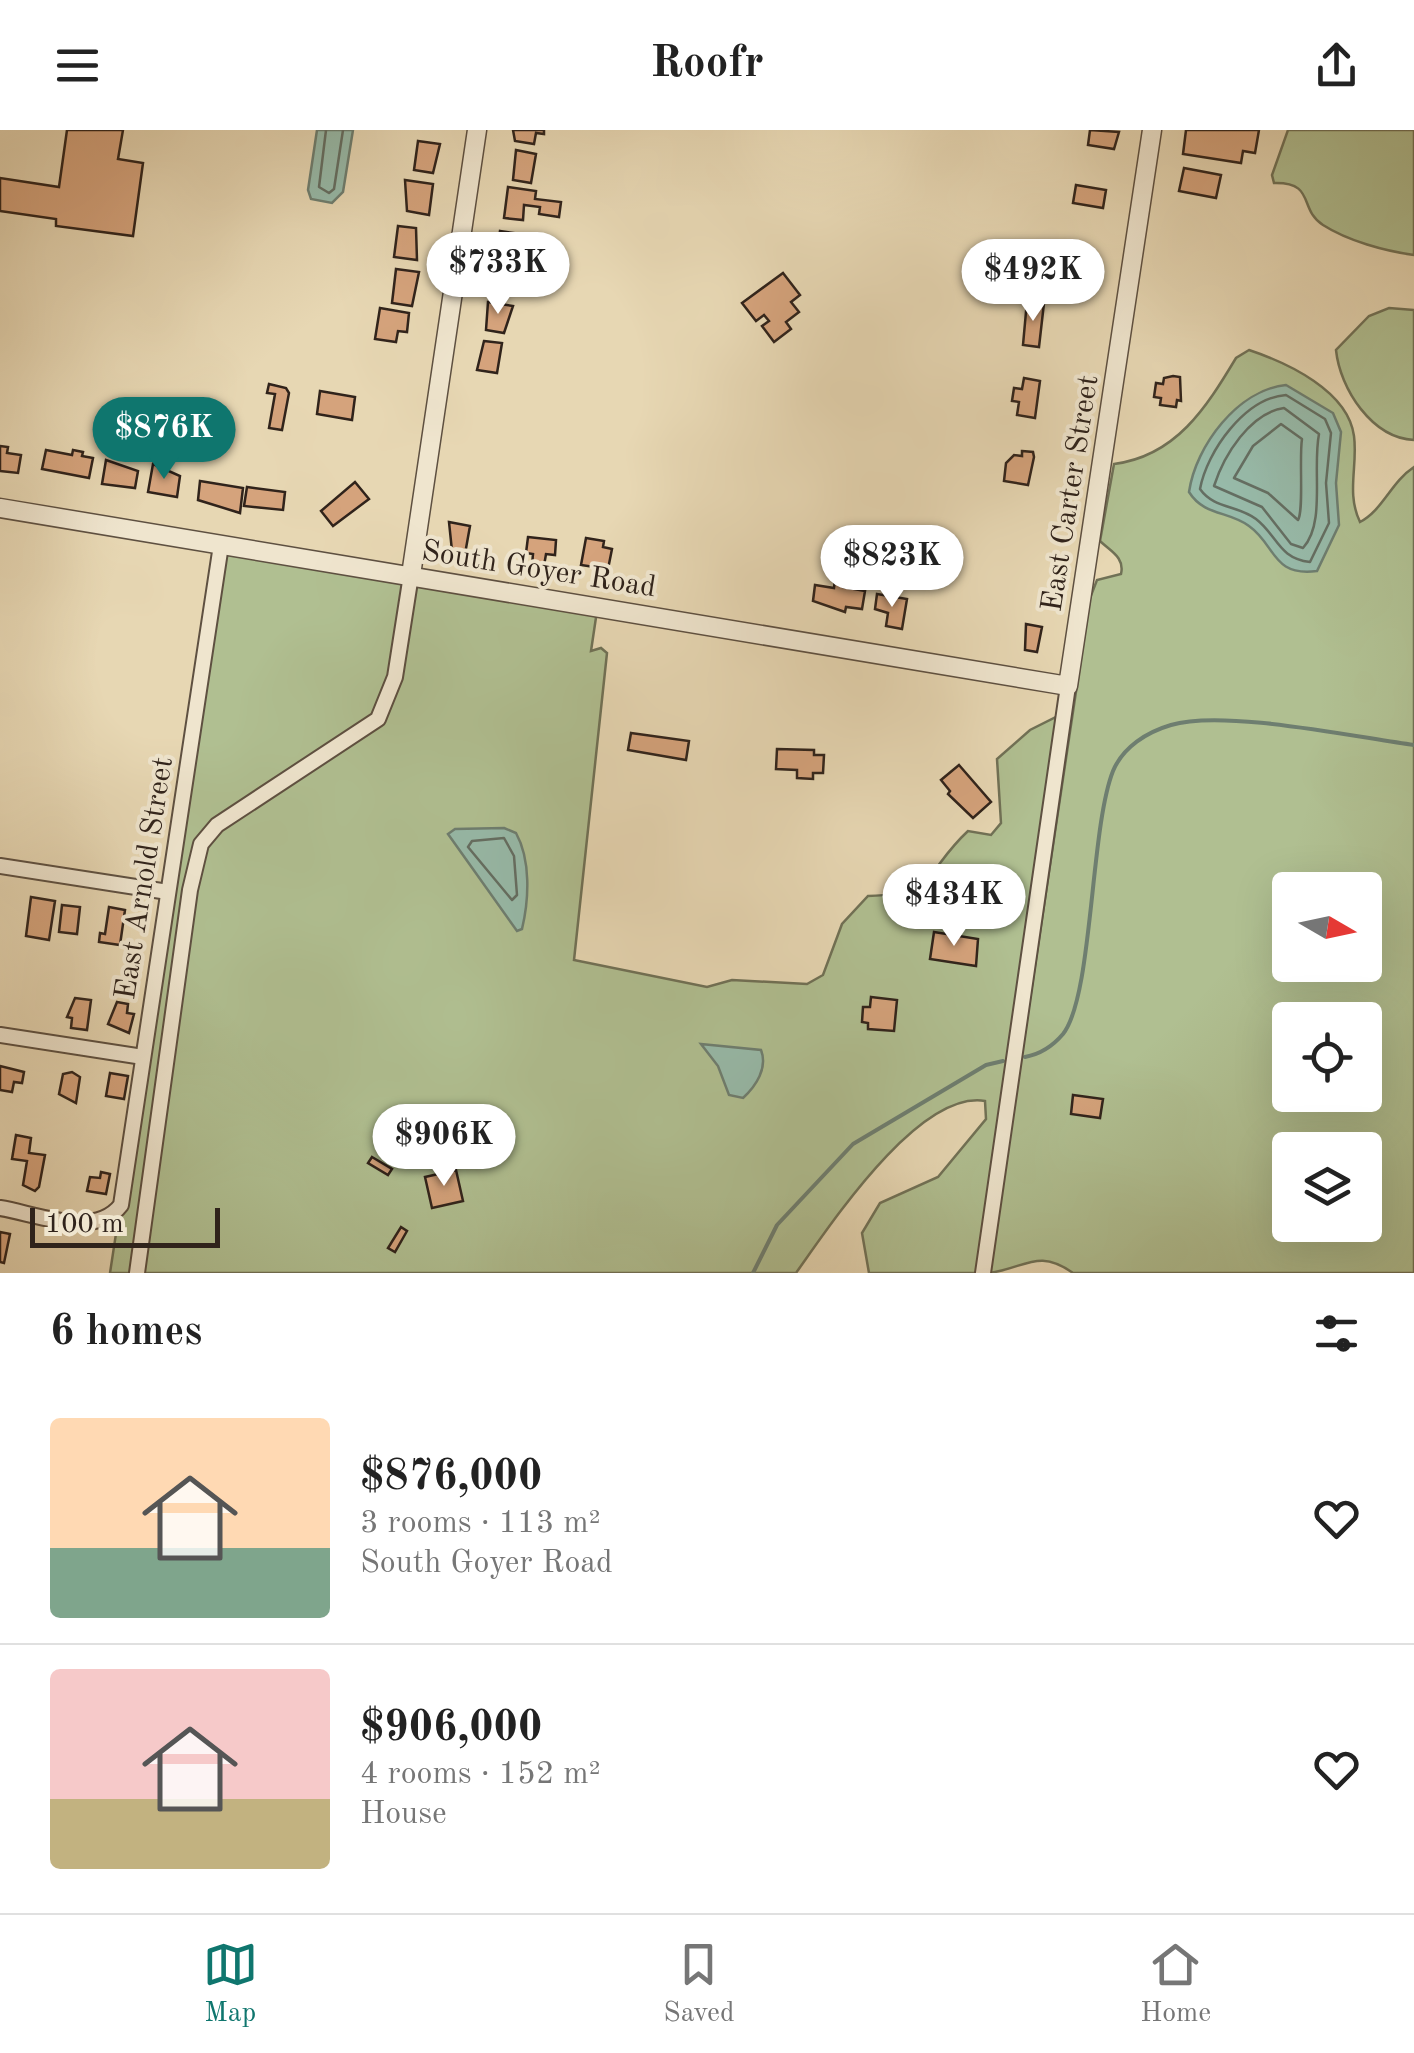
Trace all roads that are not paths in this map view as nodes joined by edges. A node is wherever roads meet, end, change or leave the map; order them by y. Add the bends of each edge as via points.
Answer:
1 (477, 130) edge
2 (1152, 130) edge
3 (0, 508) edge
4 (221, 546) junction
5 (411, 576) junction
6 (1068, 686) junction
7 (0, 866) edge
8 (168, 892) junction
9 (0, 1036) edge
10 (143, 1058) junction
11 (0, 1208) edge
12 (137, 1273) edge
13 (983, 1273) edge

1 - 5 street
2 - 6 street, East Carter Street
3 - 4 street, South Goyer Road
4 - 5 street, South Goyer Road
4 - 8 street, East Arnold Street
5 - 6 street, South Goyer Road
5 - 12 street via 395,676 378,718 216,825 201,844
6 - 13 street
7 - 8 street
8 - 10 street, East Arnold Street
9 - 10 street
10 - 11 street, East Arnold Street via 121,1205 112,1216 91,1224

